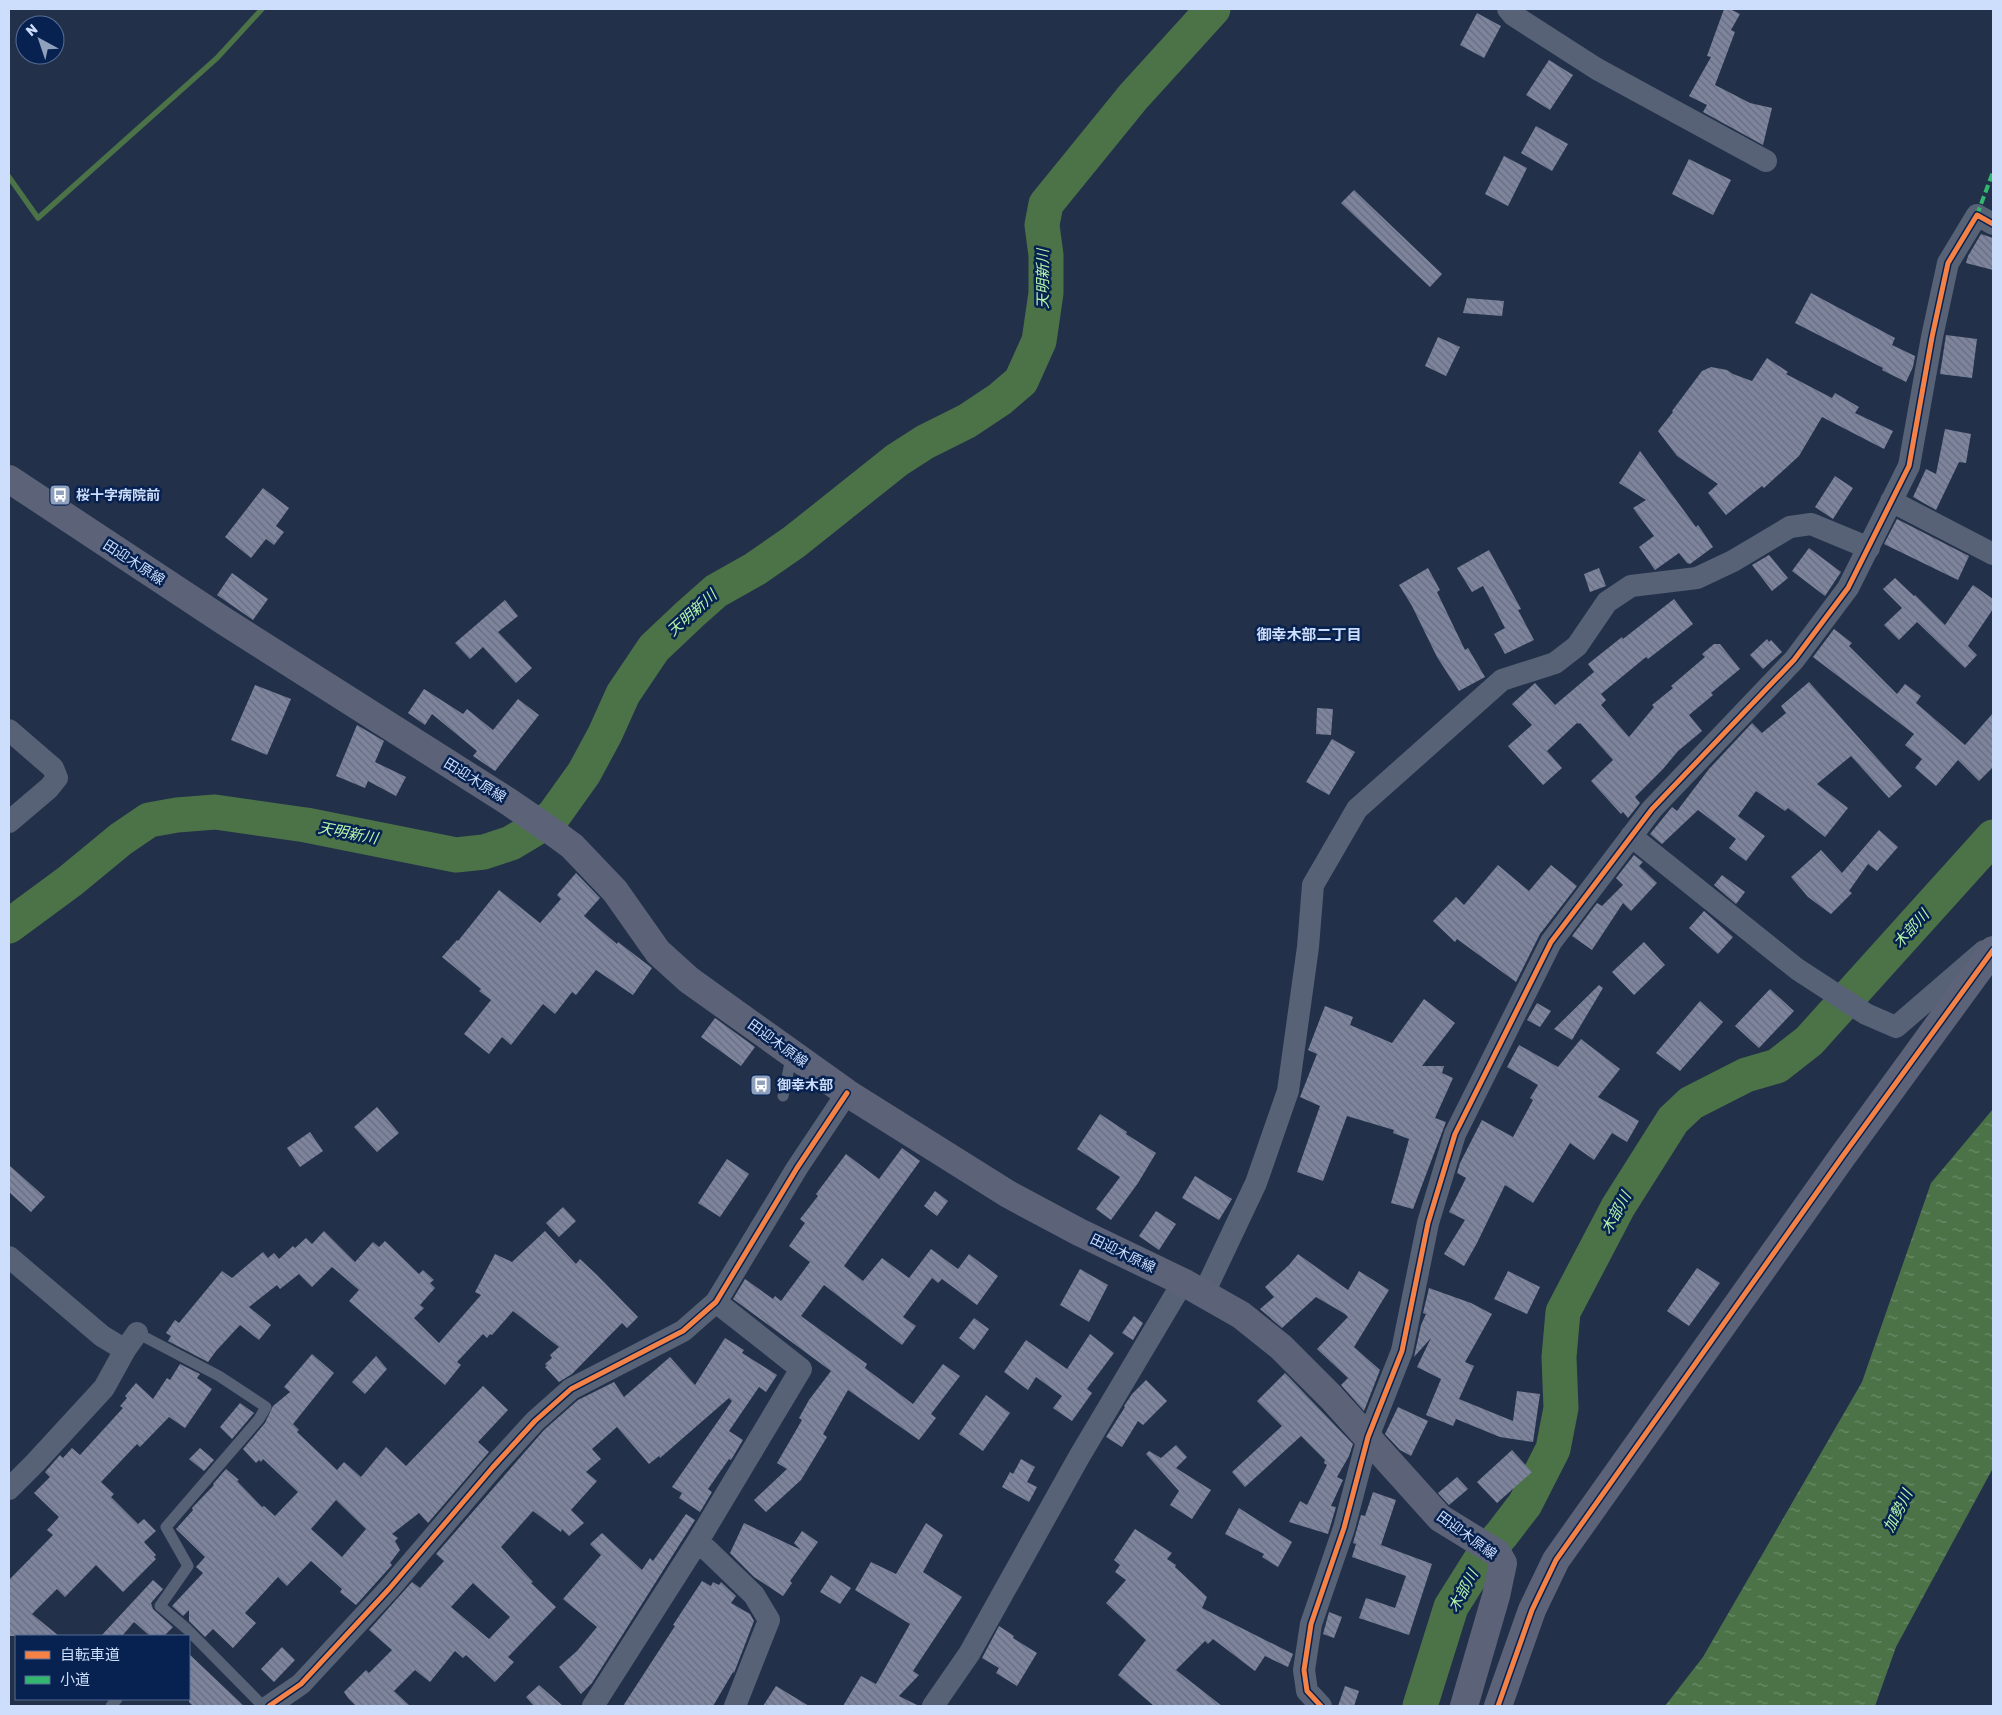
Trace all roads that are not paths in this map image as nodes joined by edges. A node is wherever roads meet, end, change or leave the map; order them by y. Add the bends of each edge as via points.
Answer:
1 (1508, 9) edge
2 (1766, 161) dead end
3 (1993, 224) edge
4 (9, 480) edge
5 (1891, 501) junction
6 (1869, 548) junction
7 (1993, 554) edge
8 (9, 730) edge
9 (9, 822) edge
10 (1630, 836) junction
11 (1993, 943) edge
12 (1993, 950) edge
13 (792, 1054) junction
14 (847, 1093) junction
15 (783, 1096) dead end
16 (9, 1257) edge
17 (1193, 1288) junction
18 (716, 1302) junction
19 (131, 1341) junction
20 (1368, 1437) junction
21 (9, 1488) edge
22 (698, 1542) junction
23 (184, 1632) edge
24 (190, 1638) edge
25 (263, 1706) edge
26 (269, 1706) edge
27 (593, 1706) edge
28 (735, 1706) edge
29 (933, 1706) edge
30 (1321, 1706) edge
31 (1464, 1706) edge
32 (1498, 1706) edge

1 - 2 street via 1597,69
3 - 5 street via 1977,215 1948,263 1909,466
4 - 13 main road, 田迎木原線 via 224,622 509,802 572,846 615,890 658,952 689,980
5 - 6 street
5 - 7 street
6 - 10 street via 1848,588 1794,660
6 - 17 street via 1811,524 1790,527 1697,578 1631,586 1607,602 1577,646 1555,663 1502,680 1357,810 1313,885 1308,947 1288,1091 1256,1183
8 - 9 street via 53,768 57,778
10 - 11 street via 1797,970 1866,1014 1896,1026
10 - 20 street via 1551,942 1455,1134 1428,1223 1402,1351
12 - 32 main road via 1556,1560 1532,1610
13 - 14 main road, 田迎木原線
13 - 15 lane
14 - 17 main road, 田迎木原線 via 1008,1194
14 - 18 street via 797,1168
16 - 19 street via 102,1336
17 - 20 main road, 田迎木原線 via 1241,1315 1281,1347
17 - 29 street via 1079,1457 969,1654
18 - 22 street via 801,1369
18 - 26 street via 683,1331 571,1389 535,1421 389,1589 301,1684
19 - 21 street via 104,1388
19 - 23 lane via 219,1376 266,1407 260,1419 166,1527 188,1566 160,1606
20 - 30 street via 1344,1528 1311,1624 1304,1670 1307,1691
20 - 31 main road, 田迎木原線 via 1440,1518 1497,1553 1503,1563
22 - 27 street
22 - 28 street via 754,1595 769,1620
24 - 25 lane

